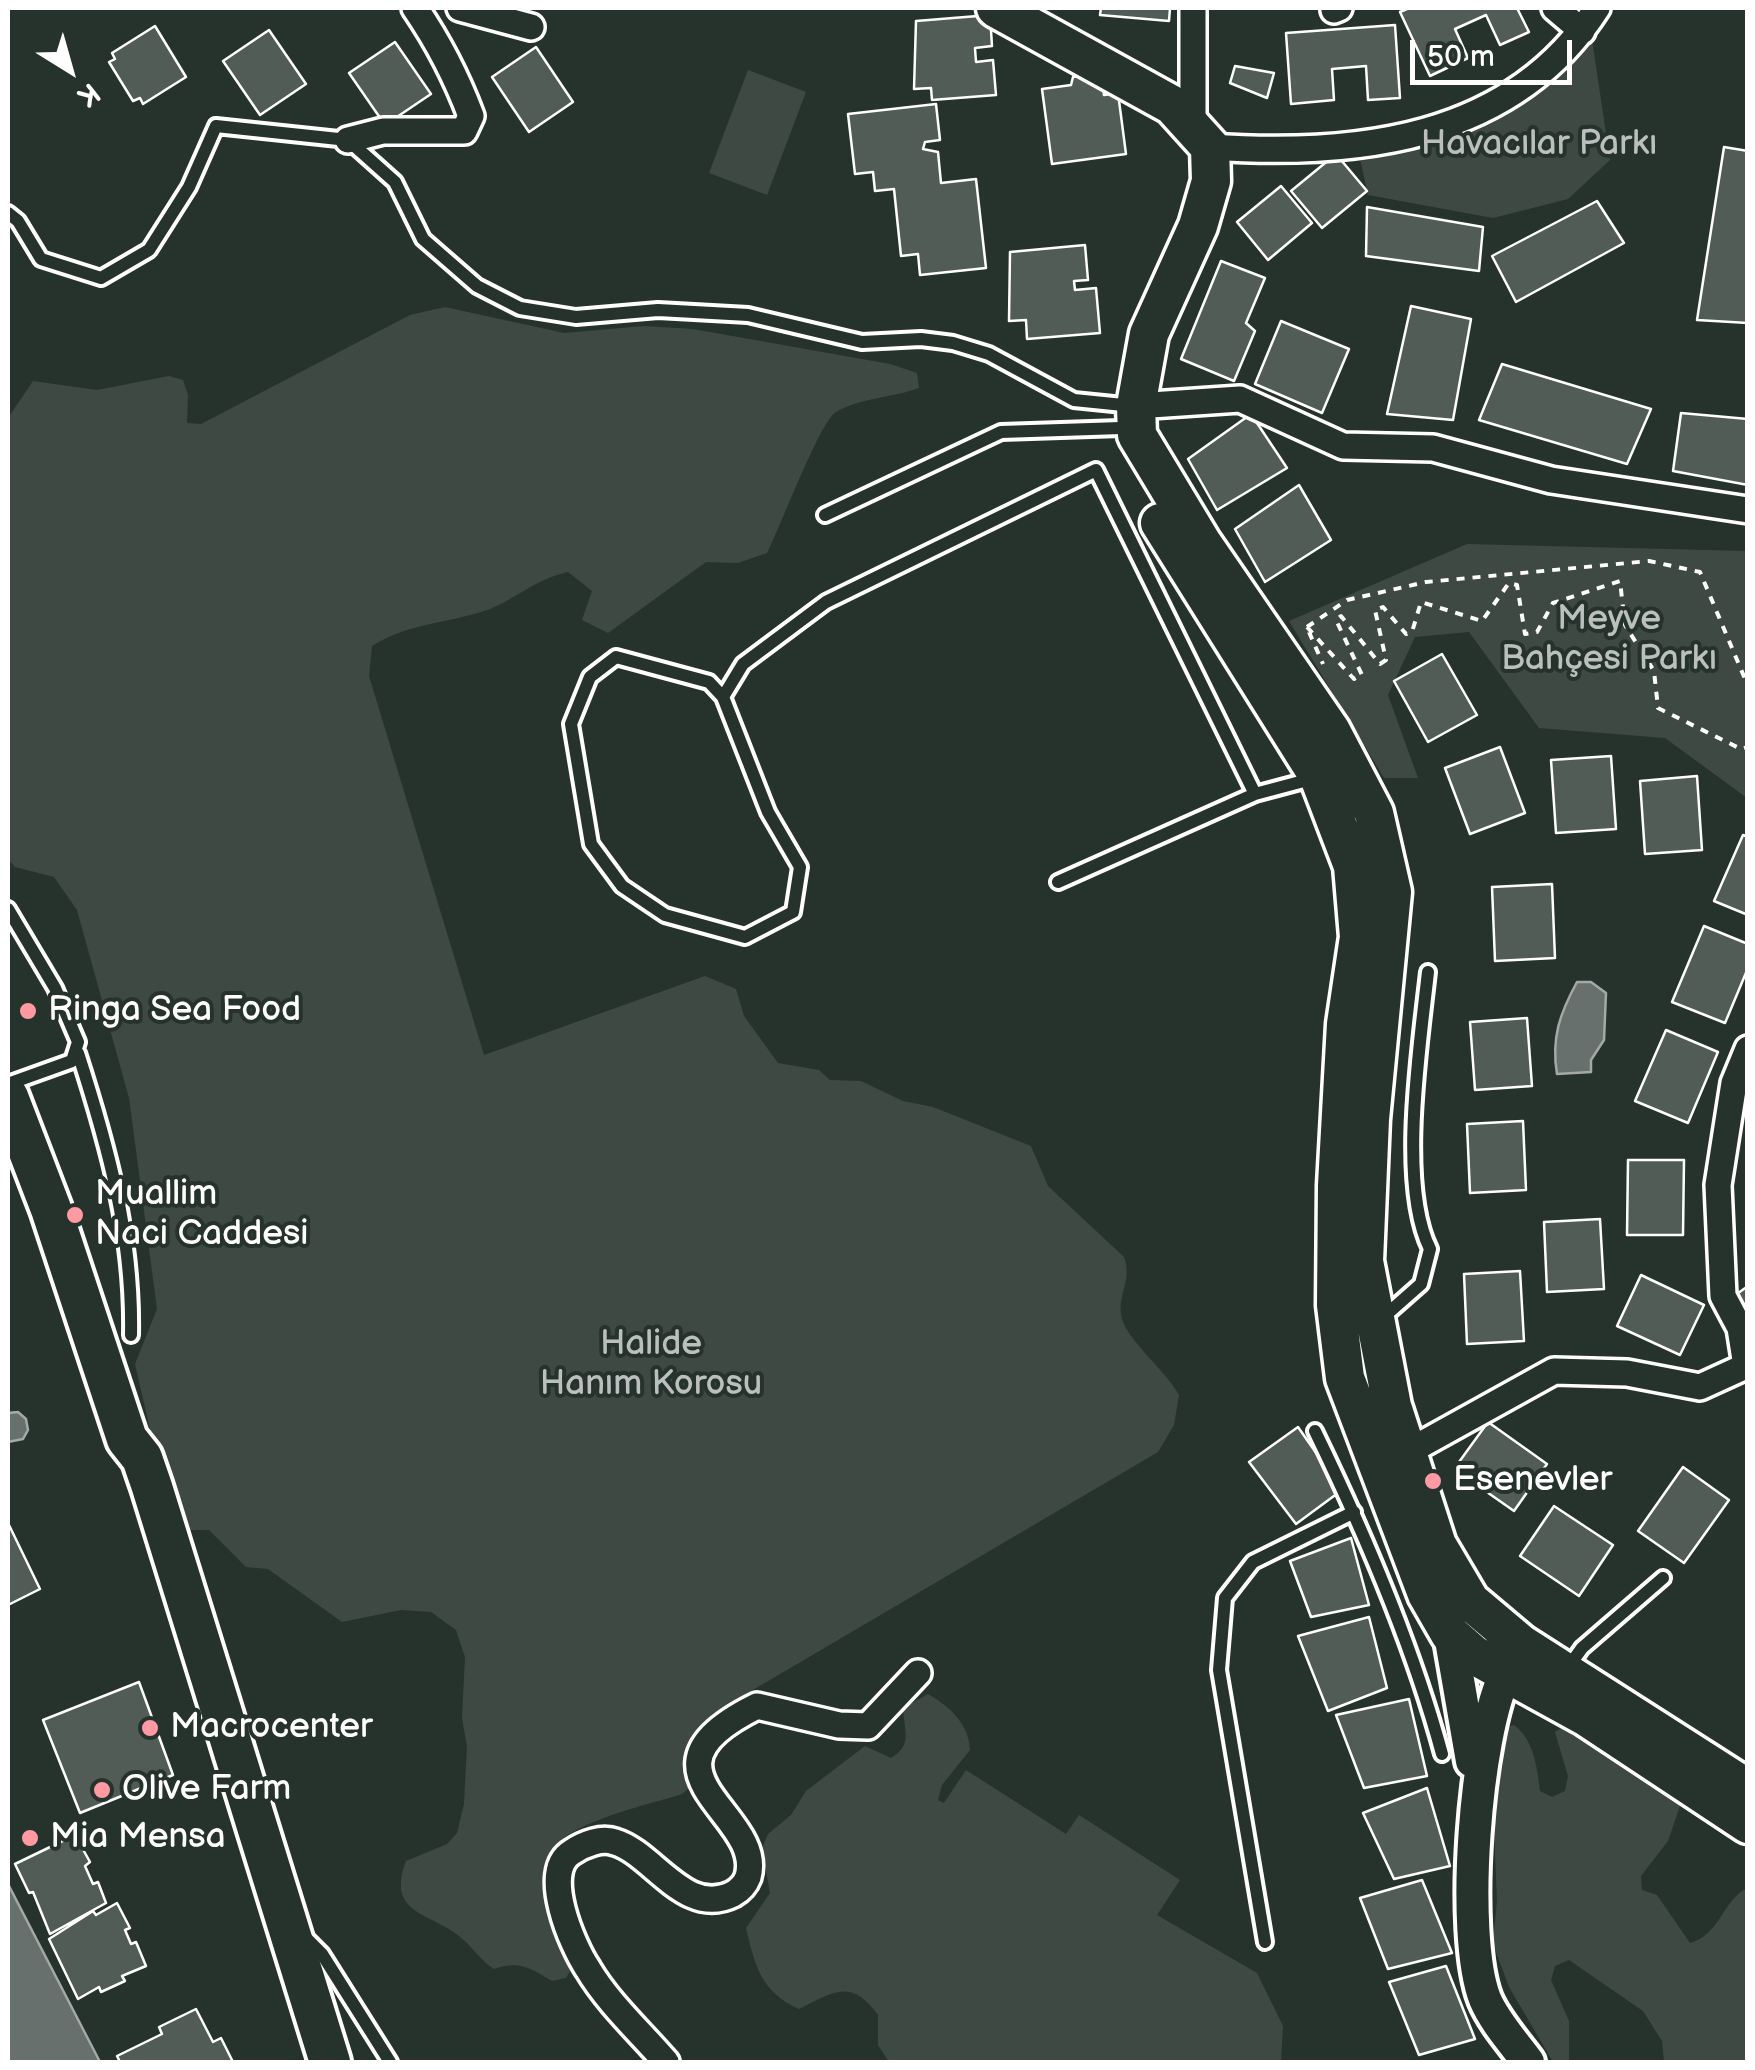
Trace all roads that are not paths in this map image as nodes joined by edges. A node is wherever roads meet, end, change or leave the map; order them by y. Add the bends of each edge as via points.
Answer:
1 (415, 8) edge
2 (460, 8) edge
3 (996, 8) edge
4 (1193, 8) edge
5 (1555, 8) edge
6 (1597, 8) edge
7 (531, 27) dead end
8 (1582, 31) junction
9 (1201, 138) junction
10 (348, 140) junction
11 (8, 213) edge
12 (1125, 413) junction
13 (1748, 510) edge
14 (825, 515) dead end
15 (724, 697) junction
16 (1335, 773) junction
17 (1255, 794) junction
18 (1058, 882) dead end
19 (8, 909) edge
20 (1428, 972) dead end
21 (1748, 1049) edge
22 (78, 1053) junction
23 (8, 1084) edge
24 (8, 1097) edge
25 (1376, 1323) junction
26 (131, 1335) dead end
27 (1315, 1431) dead end
28 (1406, 1453) junction
29 (1354, 1512) junction
30 (1663, 1578) dead end
31 (1480, 1611) junction
32 (1450, 1634) junction
33 (1514, 1658) junction
34 (1566, 1671) junction
35 (918, 1673) dead end
36 (1461, 1690) junction
37 (1427, 1699) junction
38 (1442, 1754) dead end
39 (1748, 1788) edge
40 (1478, 1795) junction
41 (1748, 1824) edge
42 (279, 1936) junction
43 (1264, 1942) dead end
44 (309, 2062) edge
45 (330, 2062) edge
46 (390, 2062) edge
47 (666, 2062) edge
48 (1528, 2062) edge

1 - 10 street via 444,48 459,85 470,116 464,131 383,131
2 - 7 street
3 - 9 main road via 1172,105
4 - 9 street
5 - 8 street
6 - 8 street
8 - 9 street via 1530,79 1470,119 1370,143 1278,152
9 - 12 main road via 1211,181 1198,226 1152,287 1128,346
10 - 11 lane via 216,126 189,187 149,250 101,278 41,258
10 - 12 lane via 395,182 423,239 477,286 520,308 576,317 658,310 748,314 862,342 952,343 988,354 1074,400
12 - 13 street via 1240,399 1342,446 1433,448 1551,480
12 - 14 lane via 1002,432
12 - 16 main road via 1124,455 1167,536
15 - 15 lane via 709,682 616,657 590,677 571,724 591,844 622,886 665,915 745,937 794,912 800,867 768,812
15 - 17 lane via 743,664 826,602 1096,470
16 - 17 lane
16 - 25 main road via 1374,813 1392,892 1364,1260
16 - 32 main road via 1359,937 1346,1024 1337,1185 1336,1305 1345,1378 1410,1557
17 - 18 lane
19 - 22 lane via 55,988
20 - 25 lane via 1415,1093 1418,1226 1430,1249 1421,1284
21 - 28 street via 1734,1082 1718,1185 1723,1296 1740,1328 1746,1366 1700,1387 1627,1373 1554,1371
22 - 23 lane
22 - 26 lane via 120,1200 132,1273
24 - 42 main road via 127,1440 131,1502
25 - 28 main road
27 - 29 lane
28 - 31 main road via 1446,1565
29 - 37 lane
29 - 43 lane via 1253,1562 1225,1598 1219,1670
30 - 34 lane via 1582,1648
31 - 32 main road via 1462,1615
31 - 33 main road
32 - 33 main road via 1474,1656
32 - 36 street
33 - 34 main road
33 - 40 street via 1489,1715
33 - 41 main road via 1585,1716
34 - 39 main road
35 - 47 street via 868,1726 757,1706 714,1731 700,1777 748,1856 740,1891 722,1899 696,1896 611,1840 562,1860 561,1903 589,1972
36 - 37 lane
36 - 40 street
37 - 38 lane
40 - 48 street via 1477,1970 1486,2002
42 - 44 main road
42 - 45 main road
42 - 46 lane via 308,1939 322,1954

